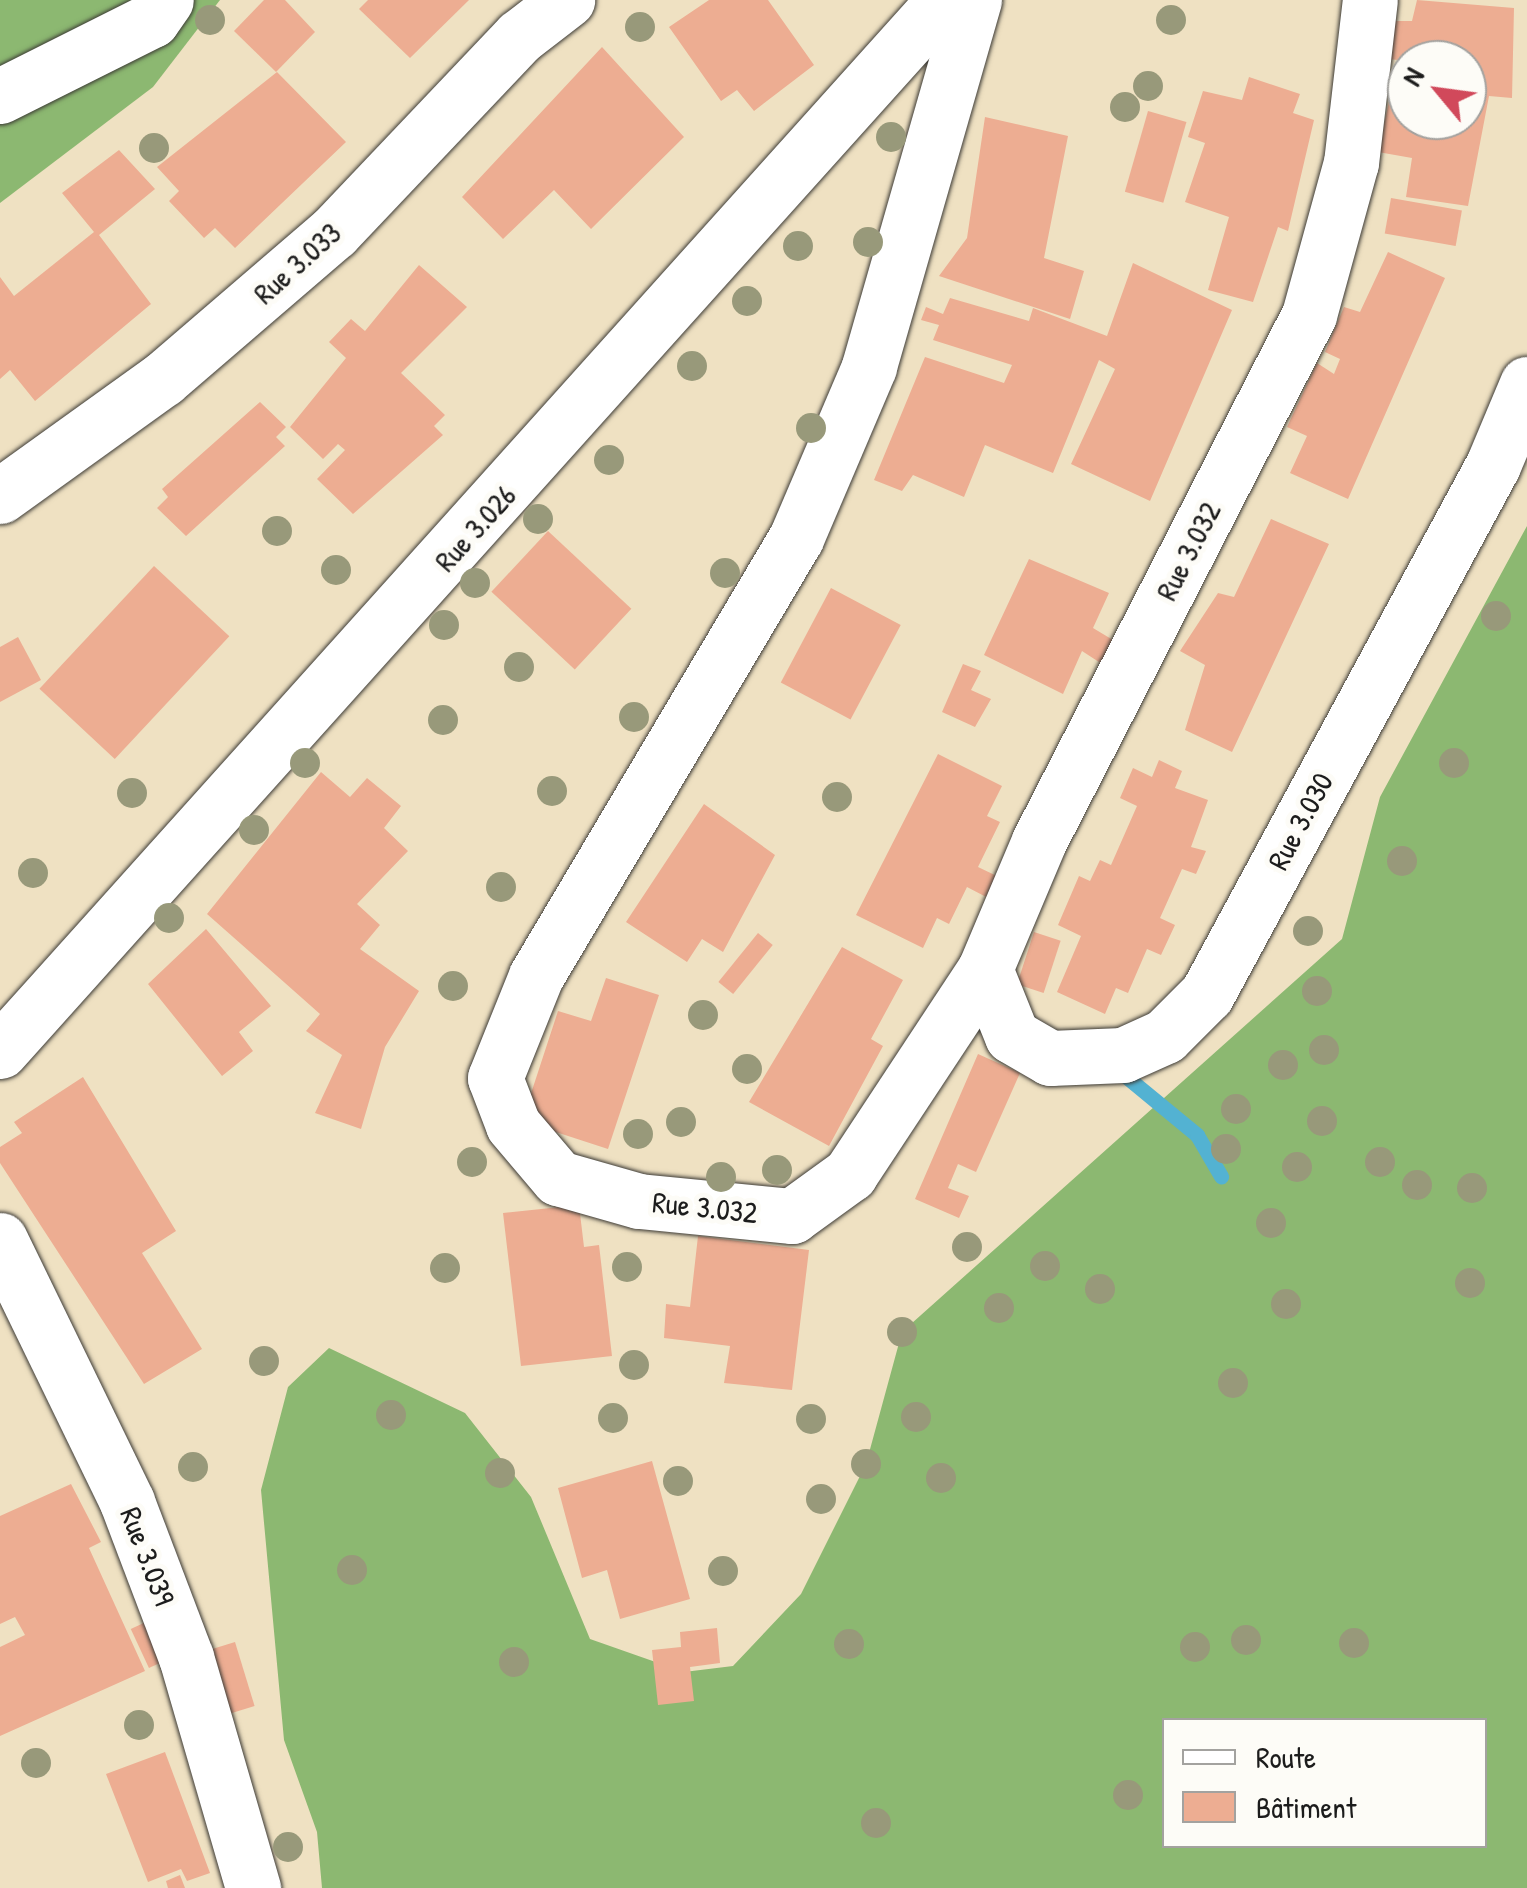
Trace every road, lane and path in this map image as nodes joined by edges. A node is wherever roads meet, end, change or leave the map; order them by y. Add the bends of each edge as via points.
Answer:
1 (166, 0) edge
2 (567, 0) edge
3 (944, 0) edge
4 (974, 0) edge
5 (1370, 0) edge
6 (0, 96) edge
7 (1527, 384) edge
8 (0, 496) edge
9 (984, 968) junction
10 (0, 1051) edge
11 (0, 1240) edge
12 (253, 1888) edge

1 - 6 street via 152,20
2 - 8 street, Rue 3.033 via 519,37 320,244 163,380
3 - 10 street, Rue 3.026
4 - 9 street, Rue 3.032 via 869,367 796,538 536,976 495,1078 513,1126 558,1178 639,1200 792,1216 850,1174
5 - 9 street, Rue 3.032 via 1351,163 1309,315 1039,840
7 - 9 street, Rue 3.030 via 1493,465 1207,994 1165,1036 1123,1055 1050,1058 1012,1036
11 - 12 street, Rue 3.039 via 127,1502 186,1657

